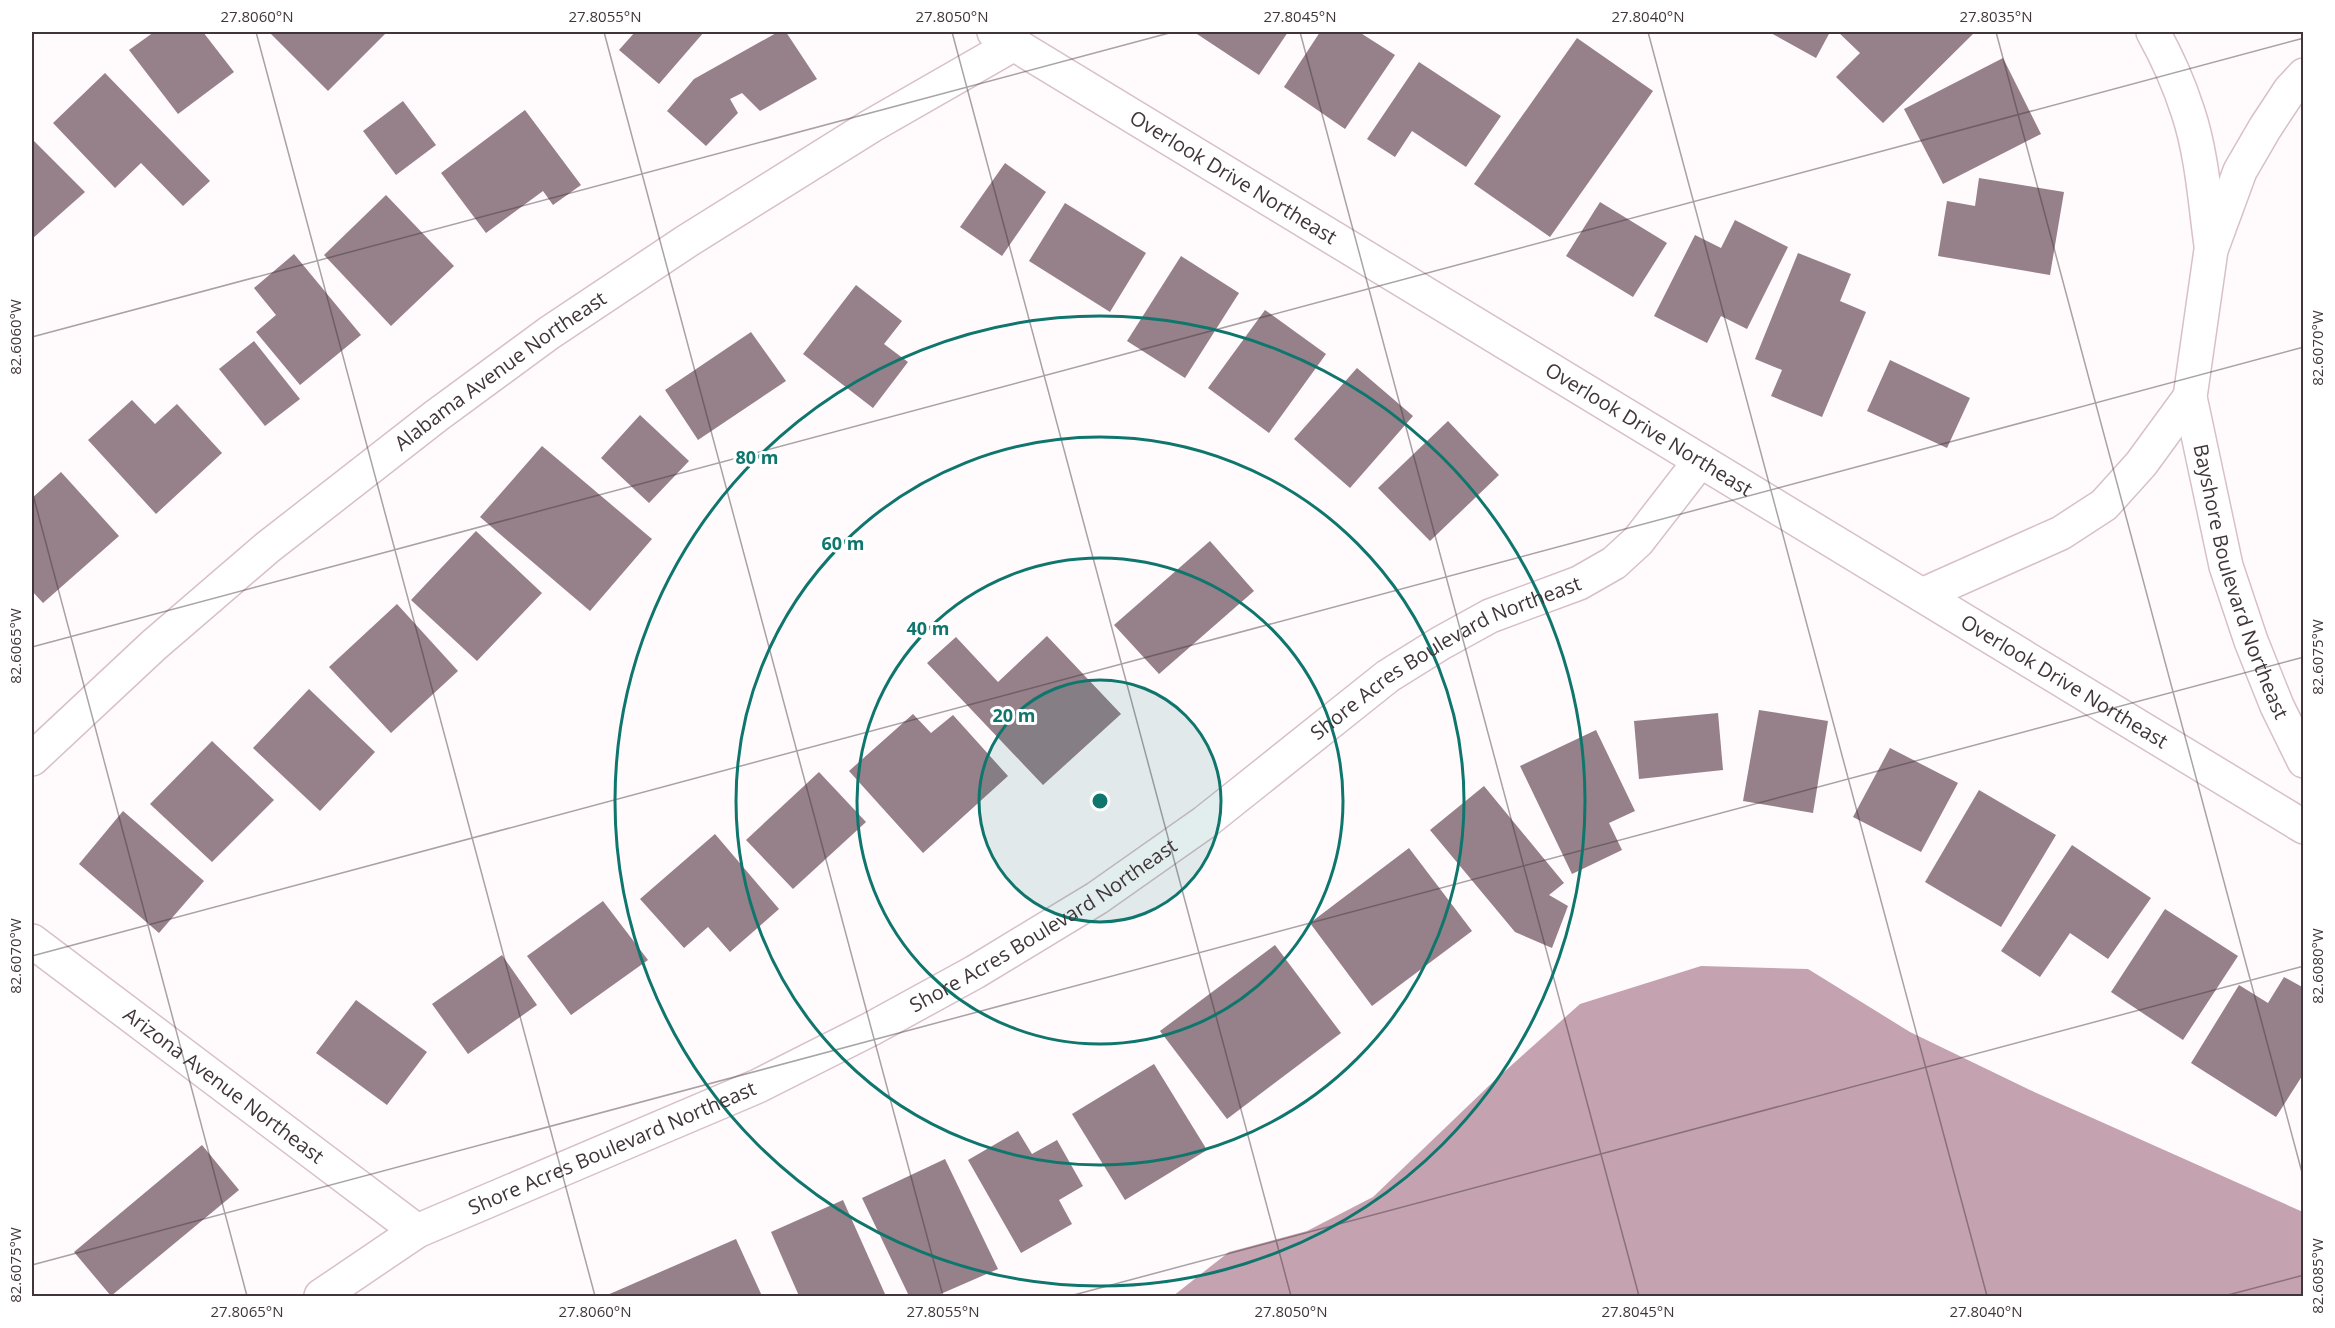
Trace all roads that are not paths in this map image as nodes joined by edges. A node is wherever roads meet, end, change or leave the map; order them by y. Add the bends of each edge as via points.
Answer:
1 (2153, 32) edge
2 (1004, 38) edge
3 (2304, 75) edge
4 (2211, 250) junction
5 (2190, 397) junction
6 (1700, 461) junction
7 (1922, 595) junction
8 (32, 759) edge
9 (2304, 760) edge
10 (2304, 827) edge
11 (32, 941) edge
12 (417, 1231) junction
13 (321, 1296) edge

1 - 4 street, Bayshore Boulevard Northeast via 2189,114
2 - 6 street, Overlook Drive Northeast
2 - 8 street, Alabama Avenue Northeast via 687,241 549,333 436,416 268,547 154,645
3 - 4 street, Bayshore Boulevard Northeast via 2290,90 2240,171
4 - 5 street, Bayshore Boulevard Northeast
5 - 7 street, Bayshore Boulevard Northeast via 2141,464 2104,505 2061,533
5 - 9 street, Bayshore Boulevard Northeast via 2226,566 2277,706
6 - 7 street, Overlook Drive Northeast
6 - 12 street, Shore Acres Boulevard Northeast via 1638,541 1614,563 1579,584 1490,616 1388,676 1205,822 1097,897 975,972 758,1086
7 - 10 street, Overlook Drive Northeast
11 - 12 street, Arizona Avenue Northeast
12 - 13 street, Shore Acres Boulevard Northeast

